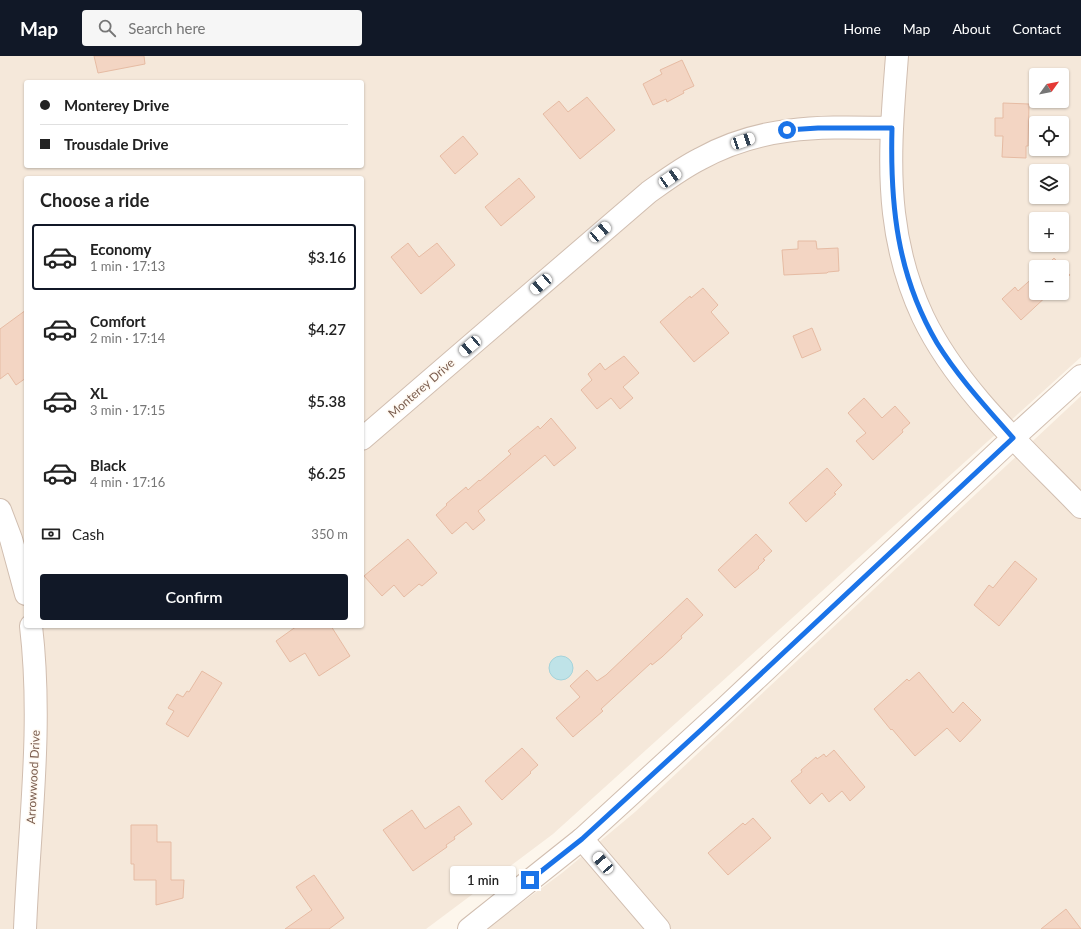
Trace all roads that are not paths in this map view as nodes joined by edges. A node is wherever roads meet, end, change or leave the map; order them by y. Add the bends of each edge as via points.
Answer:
1 (897, 56) edge
2 (892, 128) junction
3 (1081, 376) edge
4 (364, 437) edge
5 (1013, 438) junction
6 (1081, 507) edge
7 (0, 510) edge
8 (24, 587) edge
9 (32, 628) edge
10 (582, 839) junction
11 (26, 929) edge
12 (469, 929) edge
13 (659, 929) edge

1 - 2 street
2 - 4 street, Monterey Drive via 787,130 751,138 699,159 649,192
2 - 5 street via 894,212 905,268 921,311 956,371
3 - 5 street
5 - 6 street
5 - 10 street via 742,693
7 - 8 street
9 - 11 street, Arrowwood Drive via 35,724
10 - 12 street
10 - 13 street

